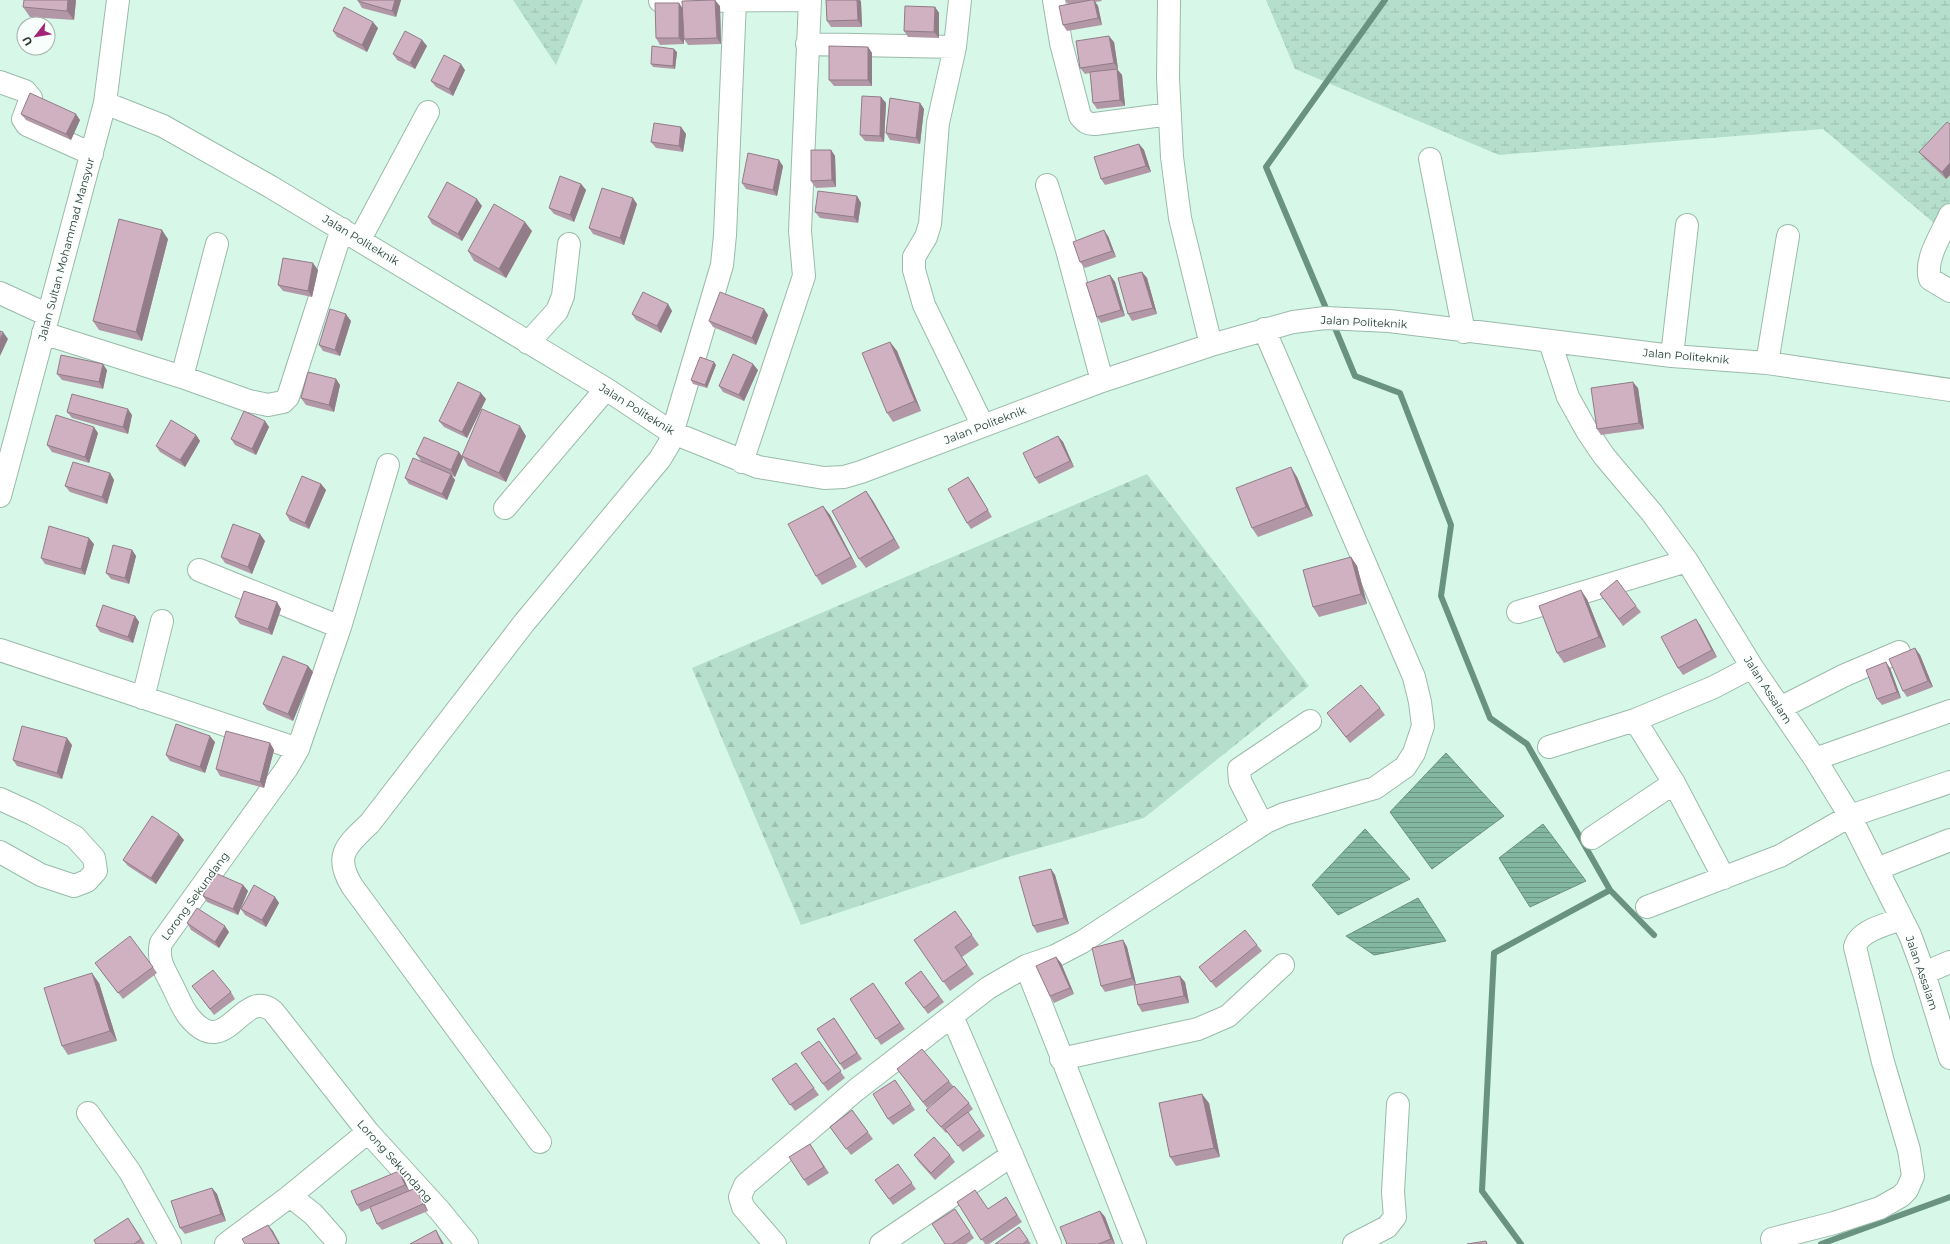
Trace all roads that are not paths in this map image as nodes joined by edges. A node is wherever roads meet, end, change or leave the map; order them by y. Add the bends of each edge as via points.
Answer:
1 (118, 0) edge
2 (810, 0) edge
3 (960, 0) edge
4 (1054, 0) edge
5 (1169, 0) edge
6 (660, 1) edge
7 (735, 1) edge
8 (807, 44) junction
9 (955, 48) junction
10 (0, 82) edge
11 (105, 103) junction
12 (428, 112) dead end
13 (1170, 114) junction
14 (92, 154) junction
15 (1430, 159) dead end
16 (1046, 185) dead end
17 (1950, 215) edge
18 (1686, 225) dead end
19 (342, 229) junction
20 (1788, 236) dead end
21 (360, 240) junction
22 (217, 244) dead end
23 (569, 244) dead end
24 (1950, 290) edge
25 (0, 293) edge
26 (45, 324) junction
27 (1264, 329) junction
28 (1464, 332) junction
29 (528, 342) junction
30 (1550, 342) junction
31 (1211, 345) junction
32 (1672, 356) junction
33 (1767, 363) junction
34 (182, 377) junction
35 (1102, 381) junction
36 (606, 389) junction
37 (1950, 390) edge
38 (983, 426) junction
39 (671, 432) junction
40 (742, 462) junction
41 (388, 465) dead end
42 (0, 496) edge
43 (505, 508) dead end
44 (1687, 561) junction
45 (199, 570) dead end
46 (1518, 612) dead end
47 (162, 621) dead end
48 (340, 627) junction
49 (0, 650) edge
50 (1899, 652) dead end
51 (1752, 667) junction
52 (144, 698) junction
53 (1780, 708) junction
54 (1950, 711) edge
55 (1635, 720) junction
56 (1310, 721) dead end
57 (1549, 747) dead end
58 (298, 749) junction
59 (1815, 760) junction
60 (1950, 782) edge
61 (1674, 783) junction
62 (0, 799) edge
63 (1850, 816) junction
64 (1267, 822) junction
65 (1592, 838) dead end
66 (1950, 840) edge
67 (0, 852) edge
68 (1877, 869) junction
69 (1724, 878) junction
70 (1647, 907) dead end
71 (1902, 919) junction
72 (1950, 962) edge
73 (1283, 965) dead end
74 (1026, 966) junction
75 (1924, 973) junction
76 (952, 1016) junction
77 (1950, 1058) edge
78 (1061, 1059) junction
79 (1398, 1104) dead end
80 (88, 1113) dead end
81 (368, 1132) junction
82 (540, 1142) dead end
83 (1012, 1155) junction
84 (290, 1196) junction
85 (335, 1239) dead end
86 (1772, 1239) dead end
87 (231, 1243) edge
88 (170, 1244) edge
89 (467, 1244) edge
90 (776, 1244) edge
91 (881, 1244) edge
92 (1050, 1244) edge
93 (1135, 1244) edge
94 (1354, 1244) edge

1 - 11 street, Jalan Sultan Mohammad Mansyur
2 - 7 street
2 - 8 street
3 - 9 street
4 - 13 street via 1061,43 1080,116 1088,124
5 - 13 street
6 - 7 street
7 - 39 street via 726,235 722,265
8 - 9 street
8 - 40 street via 800,230 804,276
9 - 38 street via 938,123 930,224 913,262 924,305
10 - 14 street via 25,91 31,98 23,119 27,125
11 - 14 street, Jalan Sultan Mohammad Mansyur
11 - 19 street, Jalan Politeknik via 170,130
12 - 21 street
13 - 31 street via 1172,157 1180,218
14 - 26 street, Jalan Sultan Mohammad Mansyur
15 - 28 street
16 - 35 street via 1067,250
17 - 24 street via 1930,260 1928,271 1930,279
18 - 32 street
19 - 21 street, Jalan Politeknik
19 - 34 street via 288,397 282,402 268,405 249,401
20 - 33 street
21 - 29 street, Jalan Politeknik
22 - 34 street
23 - 29 street via 563,296 557,311
25 - 26 street
26 - 34 street
26 - 42 street, Jalan Sultan Mohammad Mansyur
27 - 28 street, Jalan Politeknik via 1293,322 1330,318 1389,322
27 - 31 street, Jalan Politeknik
27 - 64 street via 1414,677 1423,726 1414,753 1405,767 1375,788 1335,798
28 - 30 street, Jalan Politeknik
29 - 36 street, Jalan Politeknik
30 - 32 street, Jalan Politeknik
30 - 44 street, Jalan Assalam via 1568,397 1587,431
31 - 35 street, Jalan Politeknik
32 - 33 street, Jalan Politeknik
33 - 37 street, Jalan Politeknik
35 - 38 street, Jalan Politeknik
36 - 39 street, Jalan Politeknik
36 - 43 street
38 - 40 street, Jalan Politeknik via 844,477 824,478 783,472
39 - 40 street, Jalan Politeknik
39 - 82 street via 660,459 524,624 370,823 350,842 342,860 344,873 352,886
41 - 48 street
44 - 46 street
44 - 51 street, Jalan Assalam
45 - 48 street
47 - 52 street
48 - 58 street
49 - 52 street
50 - 53 street via 1845,675
51 - 53 street, Jalan Assalam
51 - 55 street
52 - 58 street
53 - 59 street, Jalan Assalam
54 - 59 street
55 - 57 street
55 - 61 street
56 - 64 street via 1239,769 1240,781
58 - 81 street, Lorong Sekundang via 161,943 159,958 190,1018 206,1031 225,1029 252,1007 266,1006
59 - 63 street, Jalan Assalam
60 - 63 street
61 - 65 street
61 - 69 street
62 - 67 street via 75,837 94,858 96,871 87,881 74,886 41,875
63 - 68 street, Jalan Assalam
63 - 69 street via 1780,856
64 - 74 street via 1082,942 1055,956
66 - 68 street
68 - 71 street, Jalan Assalam
69 - 70 street
71 - 75 street, Jalan Assalam
71 - 86 street via 1863,935 1855,947 1883,1062 1909,1150 1913,1176 1911,1183 1901,1196 1880,1208 1834,1224
72 - 75 street
73 - 78 street via 1240,1007 1218,1022 1198,1029
74 - 76 street via 988,988
74 - 78 street
75 - 77 street, Jalan Assalam
76 - 83 street
76 - 90 street via 856,1090 745,1185 740,1197 743,1207
78 - 93 street
79 - 94 street via 1393,1192 1395,1217 1387,1227
80 - 88 street via 130,1172
81 - 84 street
81 - 89 street, Lorong Sekundang
83 - 91 street
83 - 92 street
84 - 85 street via 316,1217
84 - 87 street

